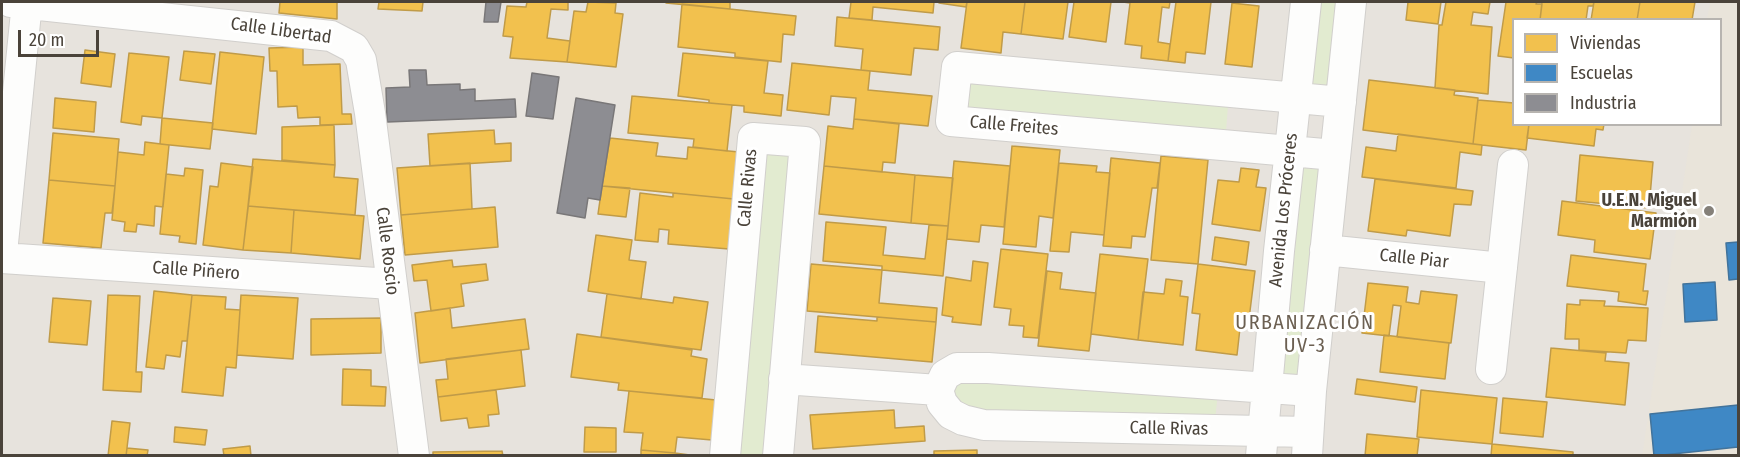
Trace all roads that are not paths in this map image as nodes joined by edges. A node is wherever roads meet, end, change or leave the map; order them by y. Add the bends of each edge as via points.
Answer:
1 (21, 2) edge
2 (1306, 2) edge
3 (1351, 2) edge
4 (354, 48) joint
5 (1295, 98) junction
6 (1341, 102) junction
7 (1290, 151) junction
8 (1335, 155) junction
9 (1513, 165) dead end
10 (1325, 250) junction
11 (2, 252) edge
12 (2, 258) edge
13 (1502, 268) junction
14 (391, 284) junction
15 (1491, 369) dead end
16 (784, 380) junction
17 (1266, 387) junction
18 (938, 390) junction
19 (1311, 391) junction
20 (1262, 443) edge
21 (1307, 444) edge
22 (414, 456) edge
23 (725, 456) edge
24 (778, 456) edge

1 - 4 street, Calle Libertad via 320,34
1 - 11 street
2 - 5 street, Avenida Los Próceres
3 - 6 street
4 - 14 street, Calle Roscio via 361,60 370,113
5 - 6 street, Calle Freites
5 - 7 street, Avenida Los Próceres
5 - 7 street, Calle Freites via 957,67 951,121
6 - 8 street
7 - 8 street, Calle Freites
7 - 17 street, Avenida Los Próceres
8 - 10 street
9 - 13 street
10 - 13 street, Calle Piar
10 - 19 street
12 - 14 street, Calle Piñero
13 - 15 street
14 - 22 street, Calle Roscio
16 - 18 street
16 - 23 street, Calle Rivas via 805,142 753,138
16 - 24 street, Calle Rivas
17 - 18 street via 957,368 945,375
17 - 19 street
17 - 20 street, Avenida Los Próceres
18 - 20 street, Calle Rivas via 951,414 984,425
19 - 21 street
20 - 21 street, Calle Rivas

